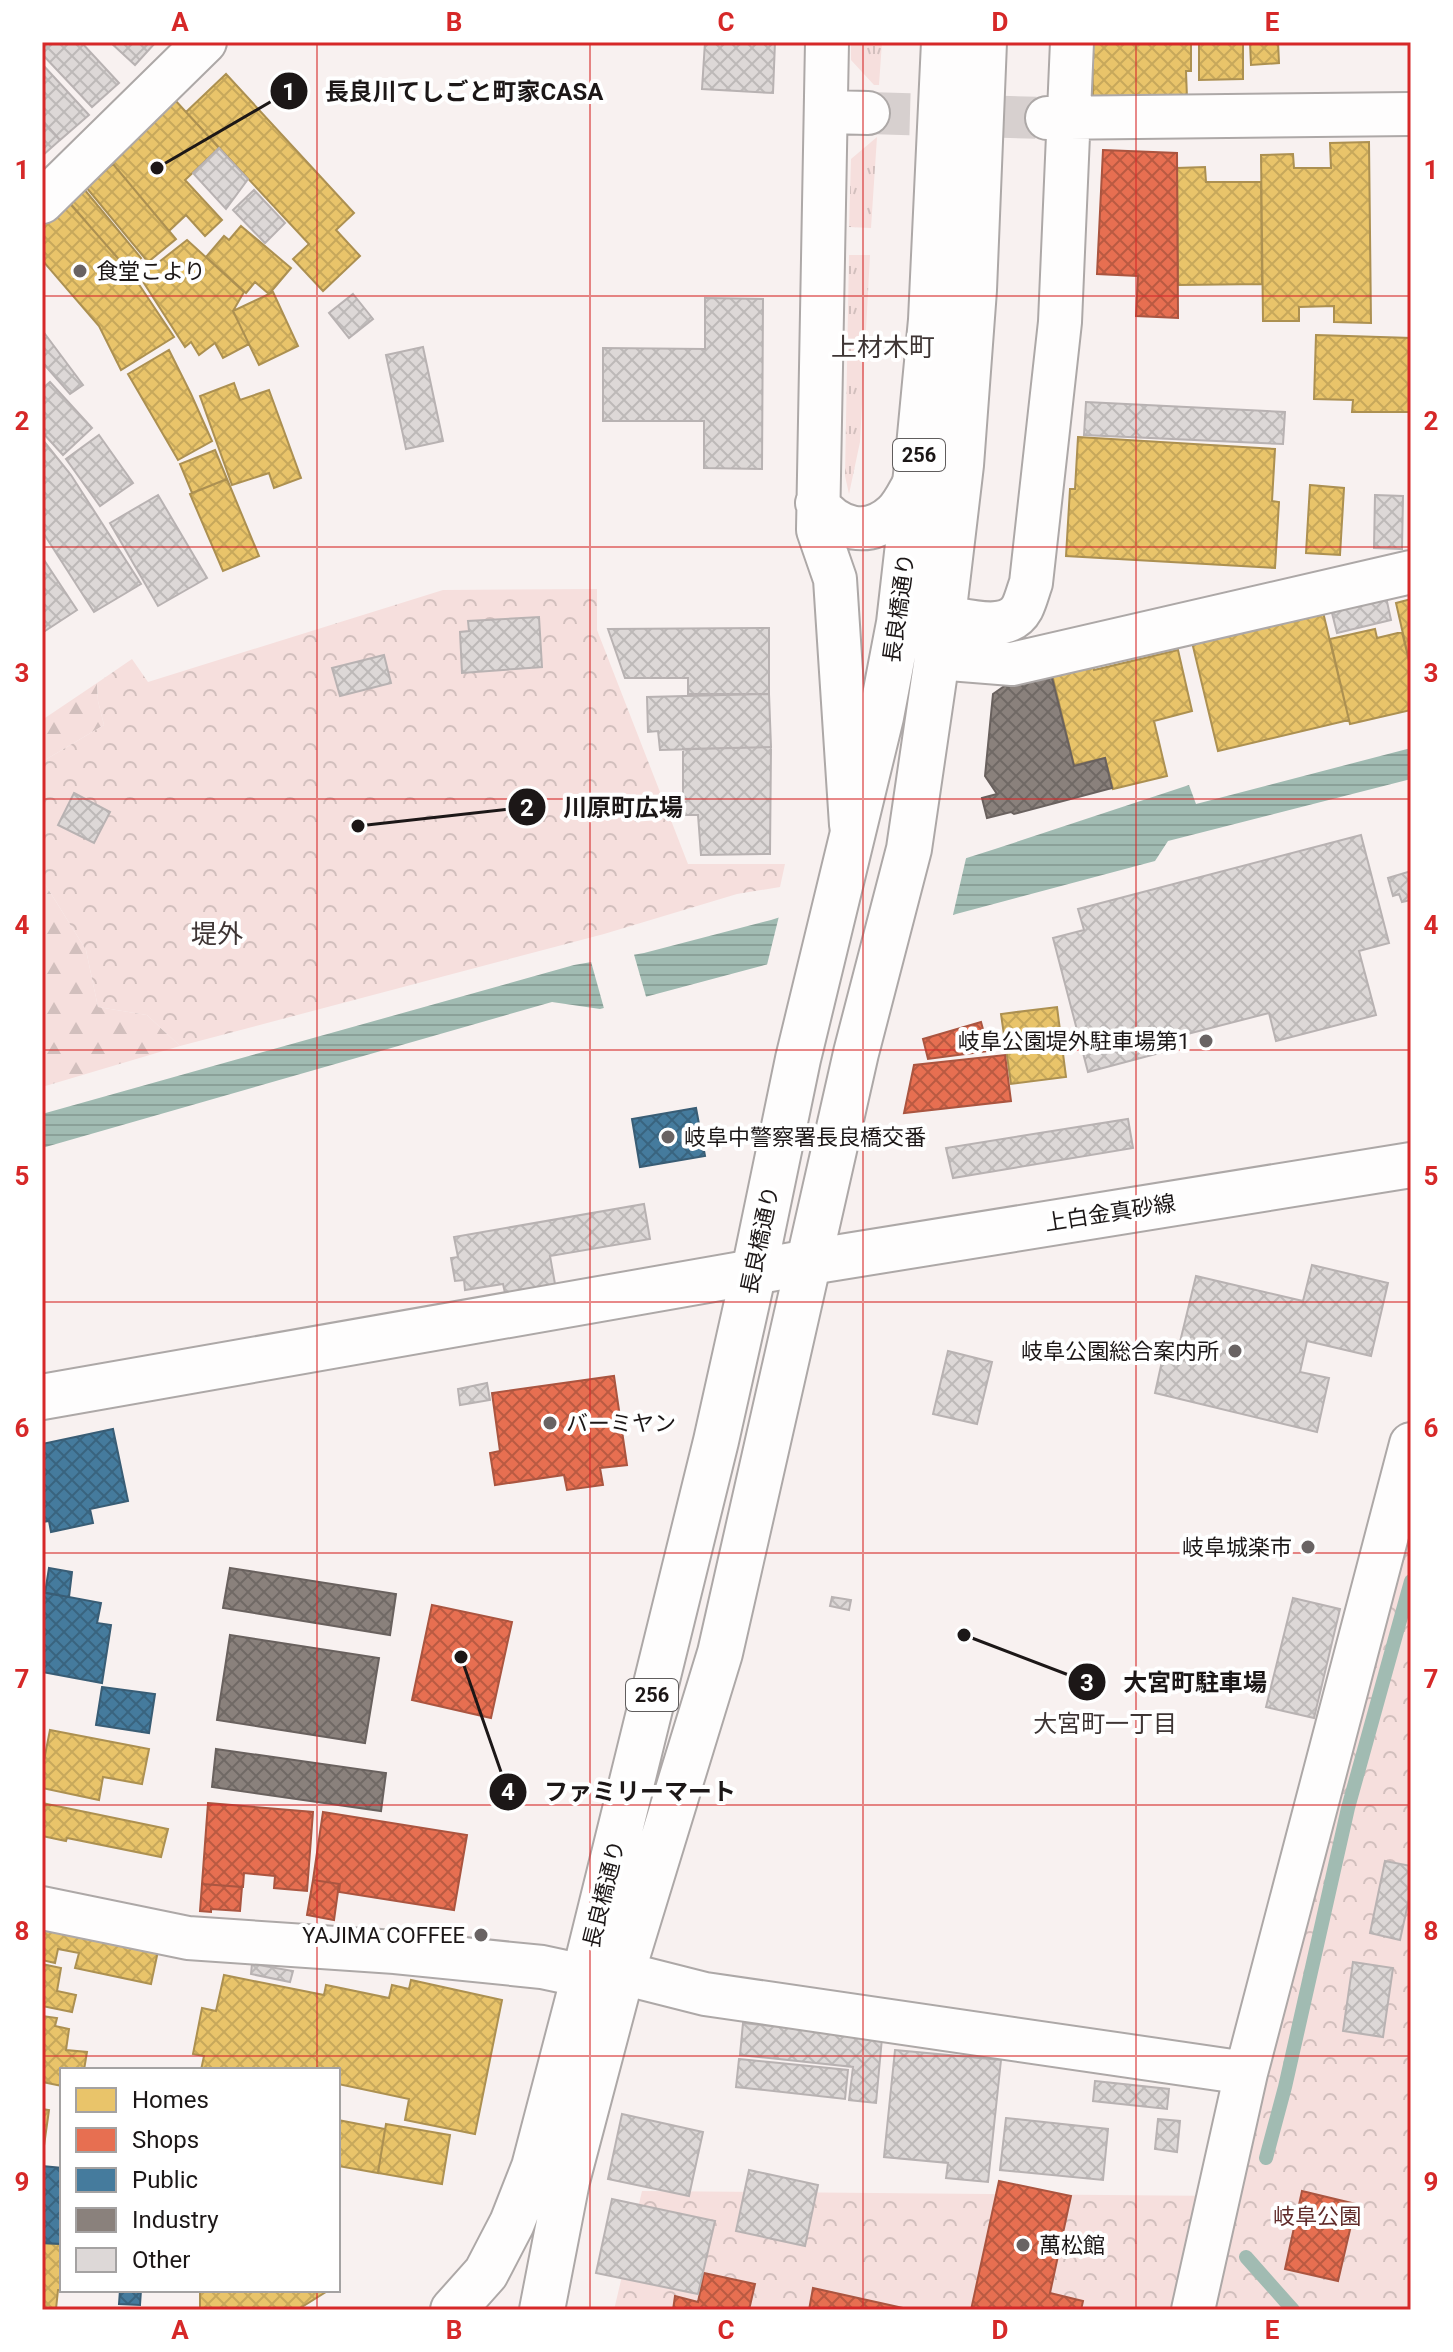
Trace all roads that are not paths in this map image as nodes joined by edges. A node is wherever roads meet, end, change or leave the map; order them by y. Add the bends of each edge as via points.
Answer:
1 (827, 42) edge
2 (944, 42) edge
3 (984, 42) edge
4 (1072, 42) edge
5 (198, 44) edge
6 (826, 112) junction
7 (868, 113) tunnel mouth
8 (1411, 114) edge
9 (1058, 119) junction
10 (42, 202) edge
11 (915, 482) junction
12 (817, 503) junction
13 (1411, 572) edge
14 (940, 638) junction
15 (848, 848) junction
16 (1411, 1165) edge
17 (810, 1262) junction
18 (754, 1271) junction
19 (42, 1397) edge
20 (1411, 1444) edge
21 (42, 1908) edge
22 (603, 1974) junction
23 (1246, 2073) junction
24 (453, 2310) edge
25 (542, 2310) edge
26 (1193, 2310) edge

1 - 6 street
2 - 11 main road, 長良橋通り / 256 via 931,320
3 - 14 main road, 長良橋通り / 256 via 974,290 961,465
4 - 9 street
5 - 10 street
6 - 7 street
6 - 12 street
8 - 9 street
9 - 14 street via 1060,322 1031,583 1021,610 1009,621
11 - 12 street via 896,513 876,527 846,528 827,517
11 - 15 main road, 長良橋通り / 256 via 899,623
12 - 15 street via 818,530 835,579
13 - 14 street via 1012,664
14 - 17 main road, 長良橋通り / 256 via 909,849
15 - 18 main road, 長良橋通り / 256
16 - 17 main road, 上白金真砂線
17 - 18 main road, 上白金真砂線
17 - 22 main road, 長良橋通り / 256 via 720,1653
18 - 19 main road, 上白金真砂線
18 - 22 main road, 長良橋通り / 256
20 - 23 street
21 - 22 street via 188,1938
22 - 23 street via 705,1994
22 - 24 main road, 長良橋通り / 256 via 512,2223 486,2273
22 - 25 main road, 長良橋通り / 256
23 - 26 street

